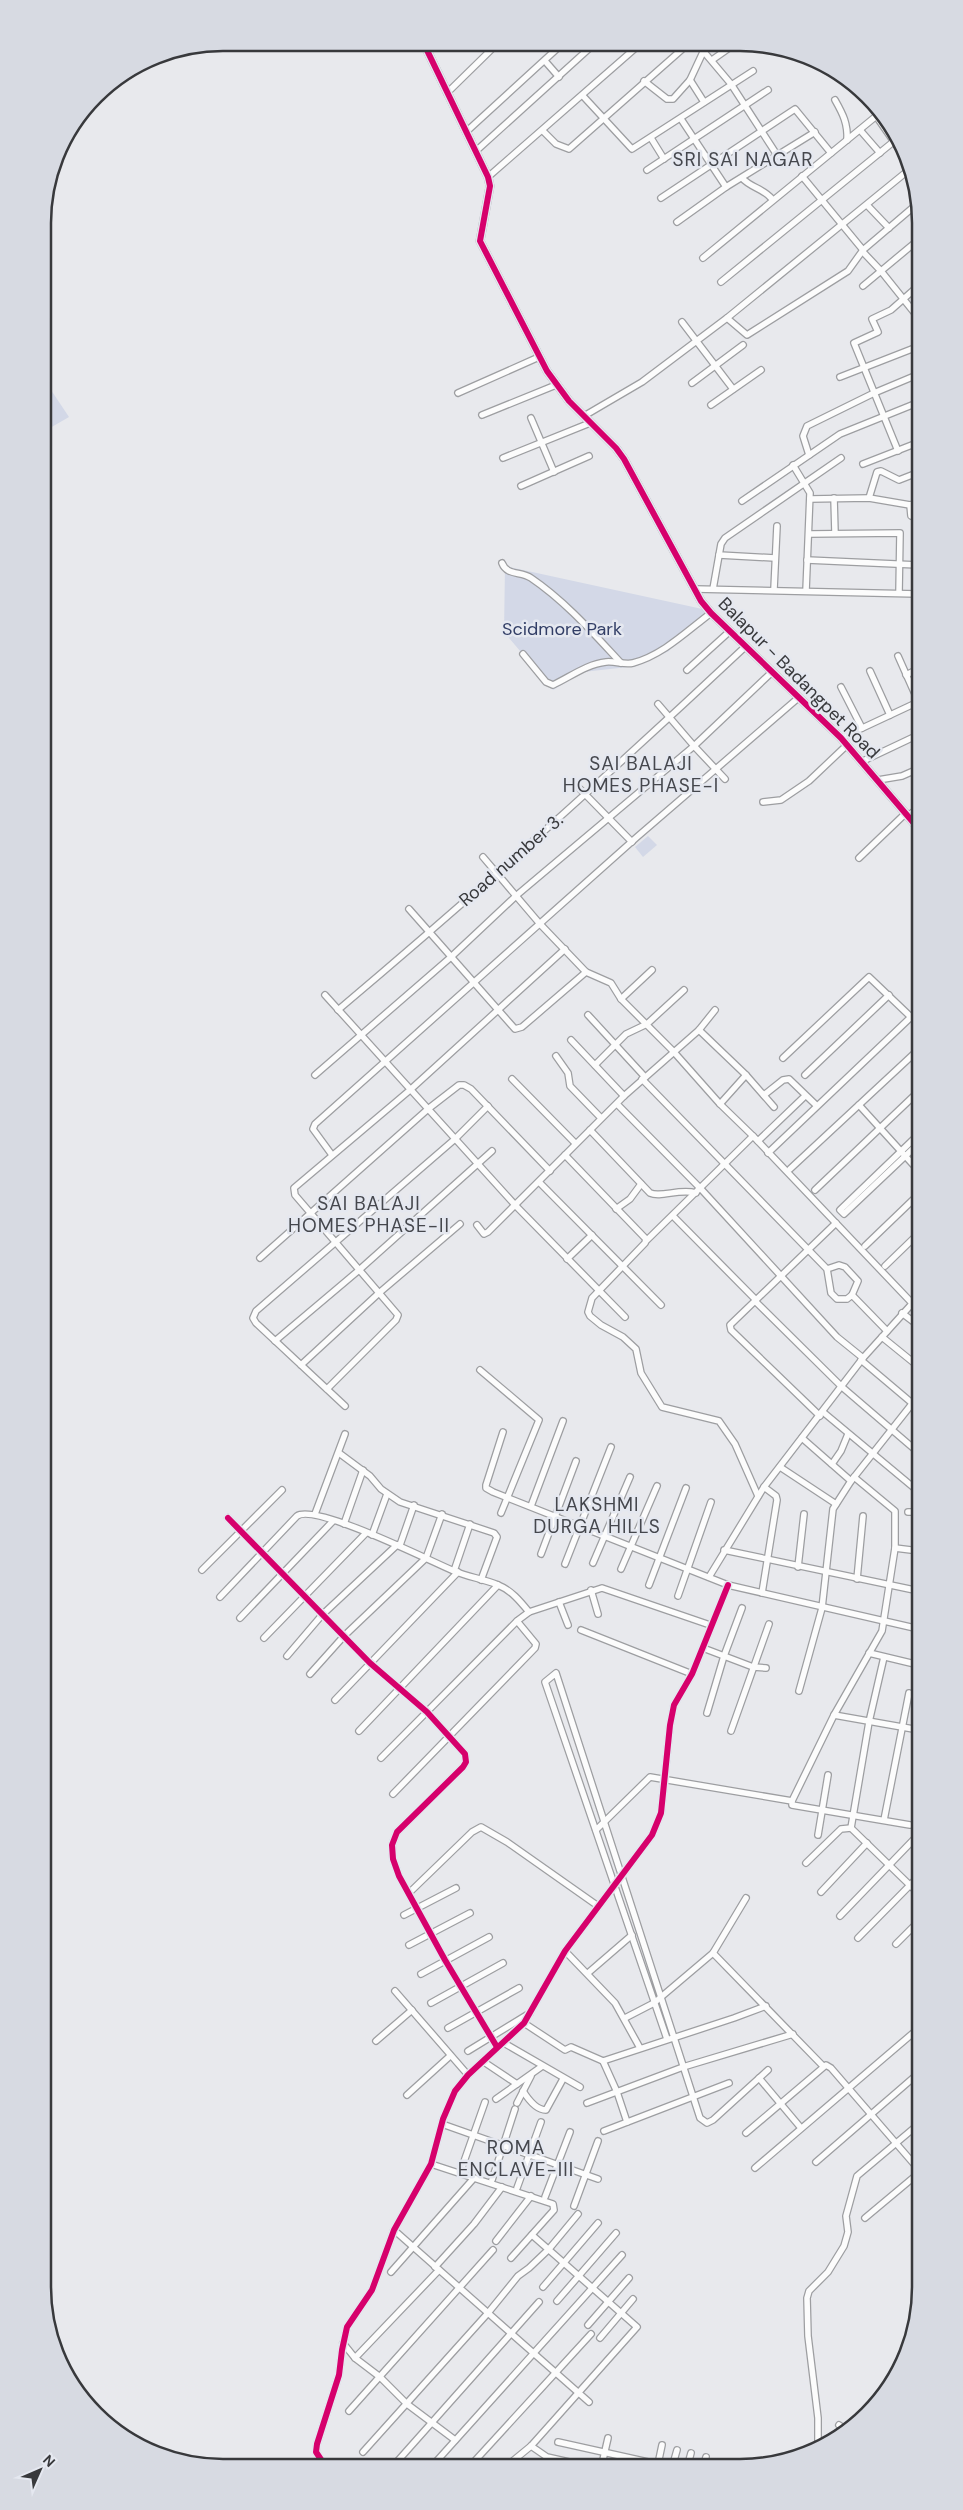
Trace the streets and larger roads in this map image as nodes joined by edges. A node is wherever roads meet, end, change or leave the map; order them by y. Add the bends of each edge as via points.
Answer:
1 (427, 51) edge
2 (489, 51) edge
3 (555, 51) edge
4 (587, 51) edge
5 (632, 51) edge
6 (680, 51) edge
7 (700, 51) edge
8 (704, 51) edge
9 (725, 51) edge
10 (712, 60) junction
11 (545, 61) junction
12 (753, 71) dead end
13 (559, 77) junction
14 (690, 80) junction
15 (644, 81) junction
16 (731, 84) junction
17 (768, 90) dead end
18 (447, 93) junction
19 (583, 96) junction
20 (835, 100) dead end
21 (704, 102) junction
22 (746, 106) junction
23 (604, 118) junction
24 (681, 118) junction
25 (875, 118) edge
26 (860, 130) junction
27 (543, 131) junction
28 (761, 131) junction
29 (466, 132) junction
30 (815, 132) junction
31 (651, 138) junction
32 (695, 140) junction
33 (847, 140) junction
34 (892, 143) edge
35 (476, 151) junction
36 (832, 152) junction
37 (880, 154) junction
38 (778, 155) junction
39 (664, 159) junction
40 (711, 164) junction
41 (647, 170) dead end
42 (904, 174) edge
43 (802, 176) junction
44 (488, 178) junction
45 (742, 178) junction
46 (726, 187) junction
47 (661, 198) dead end
48 (772, 199) junction
49 (823, 200) junction
50 (867, 205) junction
51 (911, 209) edge
52 (676, 222) dead end
53 (842, 224) junction
54 (888, 228) junction
55 (912, 245) edge
56 (863, 251) junction
57 (703, 258) dead end
58 (881, 272) junction
59 (721, 282) dead end
60 (863, 286) dead end
61 (912, 291) edge
62 (903, 298) junction
63 (912, 310) edge
64 (728, 318) junction
65 (682, 322) dead end
66 (695, 342) junction
67 (743, 346) dead end
68 (912, 349) edge
69 (539, 357) junction
70 (714, 366) junction
71 (863, 369) junction
72 (761, 370) dead end
73 (840, 377) dead end
74 (912, 377) edge
75 (692, 383) dead end
76 (556, 385) junction
77 (733, 389) junction
78 (458, 393) dead end
79 (874, 393) junction
80 (711, 405) dead end
81 (912, 406) edge
82 (482, 415) dead end
83 (584, 416) junction
84 (884, 416) junction
85 (531, 418) dead end
86 (590, 423) junction
87 (541, 442) junction
88 (912, 445) edge
89 (898, 451) junction
90 (809, 455) junction
91 (589, 456) dead end
92 (503, 458) dead end
93 (841, 458) dead end
94 (873, 460) junction
95 (863, 464) dead end
96 (793, 465) junction
97 (554, 472) junction
98 (877, 472) junction
99 (912, 475) edge
100 (804, 483) junction
101 (521, 486) dead end
102 (810, 498) junction
103 (834, 498) junction
104 (868, 498) junction
105 (742, 501) dead end
106 (910, 505) joint
107 (912, 516) edge
108 (777, 526) dead end
109 (835, 533) junction
110 (809, 534) junction
111 (719, 555) junction
112 (775, 558) junction
113 (808, 560) junction
114 (502, 562) dead end
115 (900, 564) junction
116 (912, 565) edge
117 (695, 589) junction
118 (713, 589) junction
119 (774, 590) junction
120 (806, 591) junction
121 (899, 593) junction
122 (912, 594) edge
123 (711, 614) junction
124 (730, 631) junction
125 (746, 646) junction
126 (523, 654) dead end
127 (898, 656) dead end
128 (621, 662) junction
129 (687, 670) dead end
130 (870, 671) dead end
131 (772, 673) junction
132 (912, 673) edge
133 (906, 675) junction
134 (841, 687) dead end
135 (912, 688) edge
136 (797, 699) junction
137 (658, 704) dead end
138 (912, 705) edge
139 (890, 715) junction
140 (670, 717) junction
141 (862, 728) junction
142 (841, 738) junction
143 (912, 738) edge
144 (847, 745) junction
145 (694, 746) junction
146 (862, 761) junction
147 (716, 769) junction
148 (912, 772) edge
149 (725, 779) dead end
150 (878, 780) junction
151 (580, 789) dead end
152 (586, 794) junction
153 (763, 802) dead end
154 (912, 811) edge
155 (907, 814) junction
156 (609, 819) junction
157 (912, 820) edge
158 (632, 842) junction
159 (483, 857) dead end
160 (859, 858) dead end
161 (496, 871) junction
162 (517, 895) junction
163 (409, 909) dead end
164 (540, 924) junction
165 (430, 933) junction
166 (565, 949) junction
167 (451, 957) junction
168 (652, 970) dead end
169 (586, 972) junction
170 (475, 983) junction
171 (684, 990) dead end
172 (325, 995) dead end
173 (889, 995) junction
174 (621, 999) junction
175 (338, 1010) junction
176 (715, 1010) dead end
177 (500, 1011) junction
178 (588, 1015) dead end
179 (910, 1017) joint
180 (647, 1024) junction
181 (699, 1030) junction
182 (360, 1034) junction
183 (571, 1040) dead end
184 (615, 1044) junction
185 (673, 1051) junction
186 (556, 1056) dead end
187 (912, 1056) edge
188 (783, 1058) dead end
189 (386, 1063) junction
190 (595, 1065) junction
191 (315, 1075) dead end
192 (746, 1075) junction
193 (805, 1075) dead end
194 (643, 1078) junction
195 (512, 1079) dead end
196 (410, 1090) junction
197 (764, 1095) junction
198 (624, 1096) junction
199 (805, 1096) junction
200 (912, 1098) edge
201 (617, 1104) junction
202 (720, 1104) junction
203 (816, 1105) junction
204 (859, 1105) junction
205 (488, 1106) junction
206 (774, 1107) dead end
207 (428, 1109) junction
208 (601, 1118) junction
209 (880, 1129) junction
210 (590, 1130) junction
211 (753, 1136) junction
212 (455, 1138) junction
213 (758, 1141) junction
214 (912, 1141) edge
215 (575, 1143) junction
216 (912, 1150) edge
217 (492, 1151) dead end
218 (901, 1151) junction
219 (768, 1153) junction
220 (332, 1155) junction
221 (565, 1155) junction
222 (906, 1156) junction
223 (912, 1162) edge
224 (478, 1164) junction
225 (725, 1165) junction
226 (790, 1169) dead end
227 (550, 1171) junction
228 (540, 1183) junction
229 (641, 1184) junction
230 (815, 1190) dead end
231 (698, 1191) junction
232 (912, 1202) edge
233 (516, 1206) junction
234 (616, 1209) junction
235 (310, 1213) junction
236 (673, 1216) junction
237 (460, 1224) dead end
238 (836, 1224) junction
239 (477, 1225) dead end
240 (592, 1234) junction
241 (912, 1239) edge
242 (646, 1241) junction
243 (335, 1244) junction
244 (865, 1246) dead end
245 (809, 1251) junction
246 (260, 1258) dead end
247 (567, 1259) junction
248 (623, 1266) junction
249 (885, 1266) dead end
250 (828, 1269) junction
251 (358, 1271) junction
252 (780, 1278) junction
253 (598, 1292) junction
254 (378, 1294) junction
255 (852, 1295) junction
256 (756, 1300) junction
257 (911, 1302) joint
258 (661, 1305) dead end
259 (902, 1313) junction
260 (625, 1317) dead end
261 (911, 1320) edge
262 (887, 1331) junction
263 (882, 1336) junction
264 (275, 1342) junction
265 (862, 1359) junction
266 (911, 1361) edge
267 (301, 1364) junction
268 (480, 1370) dead end
269 (842, 1387) junction
270 (327, 1388) junction
271 (912, 1403) joint
272 (345, 1406) dead end
273 (821, 1414) junction
274 (563, 1421) dead end
275 (892, 1430) junction
276 (503, 1432) dead end
277 (345, 1434) dead end
278 (848, 1434) junction
279 (802, 1438) junction
280 (611, 1447) dead end
281 (911, 1447) edge
282 (340, 1453) junction
283 (872, 1455) junction
284 (576, 1461) dead end
285 (832, 1464) junction
286 (780, 1467) junction
287 (363, 1470) junction
288 (630, 1477) dead end
289 (852, 1479) junction
290 (657, 1486) dead end
291 (764, 1486) junction
292 (911, 1486) edge
293 (686, 1488) dead end
294 (282, 1490) dead end
295 (387, 1494) junction
296 (758, 1496) junction
297 (508, 1497) junction
298 (711, 1502) dead end
299 (836, 1504) junction
300 (414, 1505) junction
301 (531, 1506) junction
302 (908, 1512) dead end
303 (911, 1512) edge
304 (501, 1513) dead end
305 (315, 1514) junction
306 (442, 1514) junction
307 (804, 1514) dead end
308 (555, 1515) junction
309 (863, 1516) dead end
310 (228, 1518) dead end
311 (333, 1521) junction
312 (344, 1524) junction
313 (470, 1524) junction
314 (579, 1525) junction
315 (240, 1530) junction
316 (369, 1534) junction
317 (603, 1534) junction
318 (399, 1545) junction
319 (631, 1546) junction
320 (895, 1548) junction
321 (724, 1550) junction
322 (911, 1550) edge
323 (262, 1553) junction
324 (541, 1554) dead end
325 (426, 1558) junction
326 (660, 1558) junction
327 (767, 1558) junction
328 (593, 1562) dead end
329 (565, 1564) dead end
330 (798, 1567) junction
331 (621, 1569) dead end
332 (687, 1569) junction
333 (202, 1570) dead end
334 (828, 1571) junction
335 (456, 1572) junction
336 (282, 1573) junction
337 (709, 1577) junction
338 (857, 1579) junction
339 (481, 1580) junction
340 (498, 1585) junction
341 (649, 1585) dead end
342 (728, 1585) junction
343 (889, 1586) junction
344 (591, 1590) junction
345 (911, 1590) edge
346 (762, 1593) junction
347 (303, 1595) junction
348 (678, 1596) dead end
349 (220, 1597) dead end
350 (559, 1602) junction
351 (742, 1608) dead end
352 (822, 1608) junction
353 (530, 1612) junction
354 (598, 1614) dead end
355 (322, 1615) junction
356 (240, 1618) dead end
357 (517, 1621) junction
358 (884, 1622) junction
359 (769, 1624) dead end
360 (568, 1625) dead end
361 (710, 1625) junction
362 (911, 1627) edge
363 (581, 1630) dead end
364 (344, 1636) junction
365 (264, 1638) dead end
366 (703, 1648) junction
367 (869, 1653) junction
368 (287, 1656) dead end
369 (724, 1656) junction
370 (884, 1657) junction
371 (370, 1663) junction
372 (911, 1663) edge
373 (753, 1667) junction
374 (766, 1668) dead end
375 (310, 1674) dead end
376 (692, 1674) junction
377 (399, 1688) junction
378 (799, 1691) dead end
379 (909, 1693) dead end
380 (335, 1700) dead end
381 (427, 1712) junction
382 (707, 1713) dead end
383 (834, 1715) junction
384 (869, 1722) junction
385 (901, 1727) junction
386 (911, 1729) edge
387 (359, 1731) dead end
388 (731, 1731) dead end
389 (449, 1736) junction
390 (381, 1758) dead end
391 (828, 1775) dead end
392 (664, 1779) junction
393 (393, 1794) dead end
394 (792, 1801) junction
395 (823, 1810) junction
396 (853, 1814) junction
397 (884, 1820) junction
398 (605, 1821) junction
399 (910, 1825) dead end
400 (850, 1828) junction
401 (596, 1830) junction
402 (818, 1835) dead end
403 (867, 1843) junction
404 (911, 1843) edge
405 (806, 1863) dead end
406 (890, 1866) junction
407 (622, 1874) junction
408 (614, 1884) junction
409 (910, 1885) joint
410 (456, 1888) dead end
411 (821, 1892) dead end
412 (409, 1893) junction
413 (746, 1898) dead end
414 (598, 1906) junction
415 (417, 1909) junction
416 (470, 1913) dead end
417 (404, 1915) dead end
418 (840, 1916) dead end
419 (911, 1929) edge
420 (431, 1934) junction
421 (632, 1935) junction
422 (489, 1937) dead end
423 (858, 1938) dead end
424 (896, 1944) dead end
425 (410, 1945) dead end
426 (565, 1951) junction
427 (713, 1953) junction
428 (445, 1960) junction
429 (503, 1963) dead end
430 (588, 1973) junction
431 (421, 1974) dead end
432 (461, 1986) junction
433 (519, 1988) dead end
434 (395, 1991) dead end
435 (662, 1996) junction
436 (431, 2003) dead end
437 (654, 2003) junction
438 (766, 2006) junction
439 (412, 2010) junction
440 (475, 2011) junction
441 (530, 2013) junction
442 (625, 2018) junction
443 (524, 2023) junction
444 (448, 2028) dead end
445 (793, 2034) junction
446 (911, 2035) edge
447 (491, 2036) junction
448 (675, 2036) junction
449 (667, 2039) junction
450 (376, 2041) dead end
451 (504, 2043) junction
452 (498, 2047) junction
453 (640, 2048) junction
454 (468, 2051) dead end
455 (450, 2056) junction
456 (603, 2061) junction
457 (484, 2062) junction
458 (823, 2066) junction
459 (541, 2067) junction
460 (683, 2067) junction
461 (768, 2070) dead end
462 (468, 2074) junction
463 (532, 2074) junction
464 (759, 2078) junction
465 (564, 2079) junction
466 (911, 2080) edge
467 (729, 2083) dead end
468 (517, 2084) junction
469 (580, 2088) dead end
470 (847, 2088) junction
471 (523, 2091) junction
472 (617, 2092) junction
473 (407, 2096) dead end
474 (693, 2096) junction
475 (496, 2099) dead end
476 (485, 2102) dead end
477 (587, 2103) dead end
478 (780, 2103) junction
479 (871, 2114) junction
480 (541, 2122) dead end
481 (627, 2122) junction
482 (442, 2124) junction
483 (801, 2128) junction
484 (604, 2131) dead end
485 (911, 2131) edge
486 (570, 2132) dead end
487 (746, 2132) dead end
488 (473, 2134) junction
489 (598, 2141) dead end
490 (897, 2143) junction
491 (502, 2145) junction
492 (529, 2155) junction
493 (911, 2160) edge
494 (816, 2162) dead end
495 (431, 2164) junction
496 (557, 2165) junction
497 (755, 2168) dead end
498 (461, 2170) dead end
499 (585, 2174) junction
500 (474, 2178) junction
501 (598, 2179) dead end
502 (911, 2179) edge
503 (492, 2180) dead end
504 (502, 2187) junction
505 (517, 2188) dead end
506 (531, 2196) junction
507 (545, 2196) dead end
508 (574, 2206) dead end
509 (578, 2214) dead end
510 (865, 2218) dead end
511 (598, 2223) dead end
512 (394, 2230) junction
513 (616, 2233) dead end
514 (532, 2235) junction
515 (496, 2241) dead end
516 (414, 2247) junction
517 (549, 2249) junction
518 (493, 2250) dead end
519 (622, 2255) dead end
520 (511, 2258) dead end
521 (564, 2262) junction
522 (437, 2269) junction
523 (391, 2272) dead end
524 (579, 2275) junction
525 (629, 2278) dead end
526 (544, 2287) dead end
527 (459, 2288) junction
528 (593, 2288) junction
529 (633, 2299) dead end
530 (557, 2301) dead end
531 (608, 2301) junction
532 (539, 2302) dead end
533 (488, 2313) junction
534 (621, 2313) junction
535 (588, 2325) dead end
536 (511, 2332) junction
537 (591, 2334) dead end
538 (600, 2338) dead end
539 (343, 2343) junction
540 (535, 2353) junction
541 (355, 2358) junction
542 (556, 2372) junction
543 (380, 2377) junction
544 (578, 2392) junction
545 (589, 2402) dead end
546 (407, 2404) junction
547 (349, 2411) dead end
548 (432, 2423) junction
549 (608, 2438) dead end
550 (455, 2440) junction
551 (818, 2440) edge
552 (558, 2442) dead end
553 (662, 2444) dead end
554 (531, 2446) junction
555 (677, 2450) dead end
556 (363, 2452) dead end
557 (605, 2453) junction
558 (691, 2453) dead end
559 (321, 2459) edge
560 (400, 2459) edge
561 (438, 2459) edge
562 (477, 2459) edge
563 (515, 2459) edge
564 (556, 2459) edge
565 (603, 2459) edge
566 (633, 2459) edge
567 (658, 2459) edge
568 (674, 2459) edge
569 (689, 2459) edge

1 - 18 street, Balapur - Badangpet Road
2 - 18 street
3 - 11 street
4 - 13 street
5 - 19 street
6 - 15 street
7 - 14 street
8 - 10 street
9 - 10 street
10 - 16 street
11 - 13 street
11 - 29 street
12 - 16 street
13 - 35 street
14 - 15 street via 673,99 667,99
14 - 21 street
15 - 23 street
16 - 21 street
16 - 22 street
17 - 22 street
18 - 29 street, Balapur - Badangpet Road
19 - 23 street
19 - 27 street
20 - 33 street via 848,128
21 - 24 street
22 - 28 street
22 - 32 street
23 - 27 street via 569,149 556,144
23 - 31 street via 632,149
24 - 31 street
24 - 32 street
25 - 26 street
26 - 33 street
26 - 37 street
27 - 44 street
28 - 30 street via 797,109
28 - 38 street
28 - 40 street
29 - 35 street, Balapur - Badangpet Road
30 - 36 street
30 - 38 street
31 - 39 street
32 - 39 street
32 - 40 street
33 - 36 street
34 - 37 street
35 - 44 street, Balapur - Badangpet Road
36 - 43 street
37 - 49 street
38 - 45 street
39 - 41 street
40 - 46 street
40 - 47 street
42 - 50 street
43 - 48 street
43 - 49 street
44 - 69 street, Balapur - Badangpet Road via 490,186 480,241
45 - 46 street
45 - 48 street via 749,186 765,190
46 - 52 street
48 - 57 street
49 - 53 street
49 - 59 street
50 - 53 street
50 - 54 street
51 - 54 street
53 - 56 street
53 - 64 street
54 - 56 street
55 - 58 street
56 - 58 street
56 - 64 street via 848,271 747,335
58 - 60 street
58 - 62 street
61 - 62 street
62 - 63 street
62 - 71 street via 890,310 872,319 878,332 854,343
64 - 66 street
65 - 66 street
66 - 70 street
66 - 83 street via 642,382
67 - 70 street
68 - 71 street
69 - 76 street, Balapur - Badangpet Road
69 - 78 street
70 - 75 street
70 - 77 street
71 - 73 street
71 - 79 street
72 - 77 street
74 - 79 street
76 - 82 street
76 - 83 street, Balapur - Badangpet Road
77 - 80 street
79 - 84 street
79 - 90 street via 807,426 803,436
81 - 84 street
83 - 86 street, Balapur - Badangpet Road
84 - 89 street
84 - 90 street via 840,434
85 - 87 street
86 - 87 street
86 - 117 street, Balapur - Badangpet Road via 624,459
87 - 92 street
87 - 97 street
88 - 89 street
89 - 94 street
90 - 96 street
91 - 97 street
93 - 100 street
94 - 95 street
94 - 98 street
96 - 100 street
96 - 105 street
97 - 101 street
98 - 99 street via 899,480
98 - 104 street
100 - 102 street
100 - 111 street via 732,531 721,544
102 - 103 street
102 - 110 street
103 - 104 street
103 - 109 street
104 - 106 street
106 - 107 street
108 - 112 street
109 - 110 street
109 - 115 street via 900,533
110 - 113 street
111 - 112 street
111 - 118 street
112 - 119 street
113 - 115 street
113 - 120 street
114 - 128 street via 506,570 532,578 560,600
115 - 116 street
115 - 121 street
117 - 118 street
117 - 123 street, Balapur - Badangpet Road
118 - 119 street
119 - 120 street
120 - 121 street
121 - 122 street
123 - 124 street, Balapur - Badangpet Road
123 - 128 street via 668,647 632,663
124 - 125 street, Balapur - Badangpet Road
124 - 129 street
125 - 131 street, Balapur - Badangpet Road
125 - 140 street, Road number 3.
126 - 128 street via 546,682 553,685 590,666
127 - 133 street
130 - 139 street
131 - 136 street, Balapur - Badangpet Road
131 - 145 street
132 - 133 street
133 - 135 street
134 - 141 street
136 - 142 street, Balapur - Badangpet Road
136 - 147 street
137 - 140 street
138 - 139 street
139 - 141 street
140 - 145 street
140 - 152 street, Road number 3.
141 - 142 street
142 - 144 street, Balapur - Badangpet Road
143 - 146 street
144 - 146 street, Balapur - Badangpet Road
144 - 153 street via 809,781 781,800
145 - 147 street
145 - 156 street
146 - 150 street, Balapur - Badangpet Road
147 - 149 street
147 - 158 street
148 - 150 street
150 - 155 street, Balapur - Badangpet Road
151 - 152 street
152 - 156 street
152 - 161 street, Road number 3.
154 - 155 street
155 - 157 street, Balapur - Badangpet Road
155 - 160 street
156 - 158 street
156 - 162 street
158 - 164 street
159 - 161 street
161 - 162 street
161 - 165 street, Road number 3.
162 - 164 street
162 - 167 street
163 - 165 street
164 - 166 street
164 - 170 street
165 - 167 street
165 - 175 street, Road number 3.
166 - 169 street
166 - 177 street
167 - 170 street
167 - 182 street
168 - 174 street
169 - 174 street via 607,980
169 - 177 street via 518,1029 507,1022
170 - 177 street
170 - 189 street
171 - 180 street
172 - 175 street
173 - 179 street
173 - 188 street via 872,978 867,978
173 - 193 street
174 - 180 street
175 - 182 street
176 - 181 street
177 - 196 street
178 - 184 street
179 - 203 street
180 - 184 street via 626,1034
180 - 185 street
181 - 185 street
181 - 192 street
182 - 189 street
182 - 191 street
183 - 190 street
184 - 190 street
184 - 194 street
185 - 194 street
185 - 202 street
186 - 208 street via 568,1073 570,1086
187 - 204 street
189 - 196 street
189 - 220 street via 315,1124 315,1134
190 - 198 street
192 - 197 street
192 - 202 street
194 - 198 street
194 - 225 street
195 - 215 street
196 - 207 street
196 - 220 street
197 - 199 street via 789,1079
197 - 206 street
198 - 201 street
199 - 203 street
199 - 213 street
200 - 209 street
201 - 208 street
201 - 231 street
202 - 211 street
203 - 219 street
204 - 209 street
204 - 226 street
205 - 207 street via 464,1085 453,1089
205 - 212 street
205 - 227 street
207 - 212 street
207 - 235 street
208 - 210 street
209 - 218 street
209 - 230 street
210 - 215 street
210 - 229 street
211 - 213 street
211 - 225 street
212 - 224 street
212 - 243 street
213 - 219 street
214 - 218 street
215 - 221 street
216 - 222 street
217 - 224 street
218 - 222 street
218 - 222 street via 840,1210 844,1214
219 - 238 street
220 - 235 street via 294,1188 295,1195
221 - 227 street
221 - 234 street
222 - 223 street
224 - 233 street
224 - 251 street
225 - 231 street
225 - 245 street
227 - 228 street
228 - 233 street
228 - 240 street
229 - 231 street via 653,1195
229 - 234 street via 630,1200
231 - 236 street
231 - 252 street
232 - 244 street
233 - 239 street via 486,1234
233 - 247 street
234 - 242 street
235 - 243 street
235 - 246 street
236 - 242 street
236 - 256 street
237 - 254 street
238 - 245 street
238 - 257 street
240 - 247 street
240 - 248 street
241 - 249 street
242 - 248 street
243 - 251 street
243 - 264 street via 256,1311 253,1318 256,1323
245 - 250 street
245 - 252 street
247 - 253 street
248 - 253 street
248 - 258 street
250 - 255 street via 831,1293 838,1299
250 - 255 street via 839,1265 855,1276 858,1281
251 - 254 street
251 - 264 street
252 - 256 street
252 - 265 street
253 - 260 street
253 - 296 street via 592,1298 590,1316 624,1337 636,1349 641,1373 662,1407 719,1421 738,1451
254 - 267 street
254 - 270 street via 397,1314 396,1320
255 - 262 street
256 - 269 street
256 - 273 street via 730,1325 731,1330
257 - 259 street
259 - 261 street
259 - 262 street
262 - 263 street
263 - 265 street
263 - 266 street
264 - 267 street
265 - 269 street
265 - 271 street
267 - 270 street
268 - 297 street via 539,1420
269 - 273 street
269 - 275 street
270 - 272 street
271 - 275 street
273 - 278 street
273 - 279 street
274 - 301 street
275 - 281 street
275 - 283 street
276 - 297 street via 486,1488
277 - 282 street
278 - 283 street
278 - 285 street
279 - 285 street
279 - 286 street
280 - 314 street
282 - 287 street
282 - 305 street
283 - 289 street
283 - 292 street
284 - 308 street
285 - 289 street
286 - 291 street
286 - 299 street
287 - 295 street
287 - 312 street
288 - 317 street
289 - 299 street
289 - 320 street via 895,1511
290 - 319 street
291 - 296 street
291 - 327 street via 777,1500
293 - 326 street
294 - 315 street
295 - 300 street via 400,1502
295 - 316 street
296 - 321 street
297 - 301 street
297 - 304 street
298 - 332 street
299 - 334 street
300 - 306 street
300 - 318 street
301 - 308 street
302 - 303 street
305 - 311 street
305 - 323 street via 300,1514
306 - 313 street
306 - 325 street
307 - 330 street
308 - 314 street
308 - 324 street
309 - 338 street
310 - 315 street
311 - 312 street
311 - 336 street
312 - 316 street
313 - 335 street
313 - 339 street via 490,1531 496,1537
314 - 317 street
314 - 329 street
315 - 323 street
315 - 333 street
316 - 318 street
316 - 347 street
317 - 319 street
317 - 328 street
318 - 325 street
318 - 355 street
319 - 326 street
319 - 331 street
320 - 322 street
320 - 343 street
321 - 327 street
321 - 337 street
323 - 336 street
323 - 349 street
325 - 335 street
325 - 364 street
326 - 332 street
326 - 341 street
327 - 330 street
327 - 346 street
330 - 334 street
332 - 337 street
332 - 348 street
334 - 338 street
334 - 352 street
335 - 339 street
335 - 371 street
336 - 347 street
336 - 356 street
337 - 342 street
338 - 343 street
339 - 340 street
340 - 353 street via 517,1597
340 - 377 street
342 - 346 street
342 - 361 street
343 - 345 street
343 - 358 street
344 - 350 street
344 - 354 street
344 - 361 street via 602,1588
346 - 352 street
347 - 355 street
347 - 365 street
350 - 353 street
350 - 360 street
351 - 369 street
352 - 358 street
352 - 378 street
353 - 357 street
355 - 364 street
355 - 368 street
357 - 381 street
357 - 389 street via 536,1644 535,1648
358 - 362 street
358 - 367 street
359 - 373 street
361 - 366 street
363 - 376 street
364 - 371 street
364 - 375 street
366 - 369 street
366 - 376 street
367 - 370 street
367 - 383 street
369 - 373 street
369 - 382 street
370 - 372 street
370 - 384 street
371 - 377 street
371 - 380 street
373 - 374 street
373 - 388 street
376 - 392 street via 674,1705
377 - 381 street
377 - 387 street
379 - 385 street
381 - 389 street
381 - 390 street
383 - 384 street
383 - 394 street
384 - 385 street
384 - 396 street
385 - 386 street
385 - 397 street
389 - 393 street
389 - 412 street via 465,1754 466,1762 393,1838 393,1859
391 - 395 street
392 - 394 street
392 - 398 street via 650,1777
392 - 407 street via 658,1822
394 - 395 street via 792,1805
395 - 396 street
395 - 402 street
396 - 397 street
396 - 400 street
397 - 399 street
398 - 401 street
398 - 401 street via 556,1673 546,1682
398 - 407 street
400 - 403 street
400 - 405 street via 836,1833
401 - 408 street
403 - 406 street
403 - 411 street
404 - 406 street
406 - 409 street
406 - 418 street
407 - 408 street
407 - 435 street
408 - 414 street
408 - 421 street
409 - 423 street
410 - 415 street
412 - 414 street via 481,1827
412 - 415 street
413 - 427 street
414 - 426 street
415 - 417 street
415 - 420 street
416 - 420 street
419 - 424 street
420 - 425 street
420 - 428 street
421 - 430 street
421 - 437 street
422 - 428 street
426 - 430 street
426 - 441 street
427 - 435 street
427 - 438 street
428 - 431 street
428 - 432 street
429 - 432 street
430 - 442 street
432 - 436 street
432 - 440 street
433 - 440 street
434 - 439 street
435 - 437 street
435 - 448 street
437 - 442 street
437 - 449 street
438 - 445 street
438 - 448 street
439 - 450 street
439 - 455 street
440 - 444 street
440 - 447 street
441 - 443 street
441 - 447 street
442 - 453 street
443 - 451 street
443 - 456 street via 565,2050 571,2047
445 - 458 street
445 - 460 street
446 - 470 street
447 - 452 street
447 - 454 street
448 - 449 street
448 - 460 street
449 - 453 street
451 - 452 street
451 - 459 street
452 - 457 street
453 - 456 street
455 - 462 street
455 - 473 street
456 - 472 street
457 - 462 street
457 - 468 street
458 - 470 street via 831,2068
458 - 478 street
459 - 463 street
459 - 465 street
460 - 472 street
460 - 474 street
461 - 464 street
462 - 482 street via 455,2091
463 - 468 street
463 - 471 street
464 - 474 street via 710,2122 700,2118
464 - 478 street
465 - 469 street
465 - 471 street via 546,2110 530,2102
466 - 479 street
467 - 474 street
468 - 475 street
470 - 479 street
470 - 483 street
471 - 491 street
472 - 477 street
472 - 481 street
474 - 481 street
476 - 488 street
478 - 483 street
478 - 487 street
479 - 490 street
479 - 494 street
480 - 492 street
481 - 484 street
482 - 488 street
482 - 495 street
483 - 497 street
485 - 490 street
486 - 496 street
488 - 491 street
488 - 498 street
489 - 499 street
490 - 493 street
490 - 551 street via 857,2176 846,2216 848,2232 844,2246 807,2298
491 - 492 street
491 - 503 street
492 - 496 street
492 - 505 street
495 - 500 street
495 - 512 street
496 - 499 street
496 - 507 street
499 - 501 street
499 - 508 street
500 - 504 street
500 - 516 street
502 - 510 street
504 - 506 street
504 - 522 street
506 - 514 street via 549,2202 554,2208
506 - 515 street
509 - 517 street
511 - 521 street
512 - 516 street
512 - 539 street via 372,2290 349,2323
513 - 524 street
514 - 517 street
514 - 520 street
516 - 522 street
516 - 523 street
517 - 521 street
517 - 533 street via 518,2276
518 - 527 street
519 - 528 street
521 - 524 street
521 - 526 street
522 - 527 street
522 - 541 street
524 - 528 street
524 - 530 street
525 - 531 street
527 - 533 street
527 - 543 street
528 - 531 street
528 - 540 street
529 - 534 street
531 - 534 street
531 - 535 street
532 - 536 street
533 - 536 street
533 - 546 street
534 - 538 street
534 - 544 street via 637,2327
536 - 540 street
536 - 548 street
537 - 542 street
539 - 541 street
539 - 559 street via 339,2375 317,2444 316,2452
540 - 542 street
540 - 550 street
541 - 543 street
542 - 544 street
542 - 562 street
543 - 546 street
543 - 547 street
544 - 545 street
544 - 554 street
546 - 548 street
546 - 556 street
548 - 550 street
548 - 560 street
549 - 557 street
550 - 561 street
552 - 557 street
553 - 567 street
554 - 563 street
554 - 564 street
555 - 568 street
557 - 565 street
557 - 566 street
558 - 569 street

